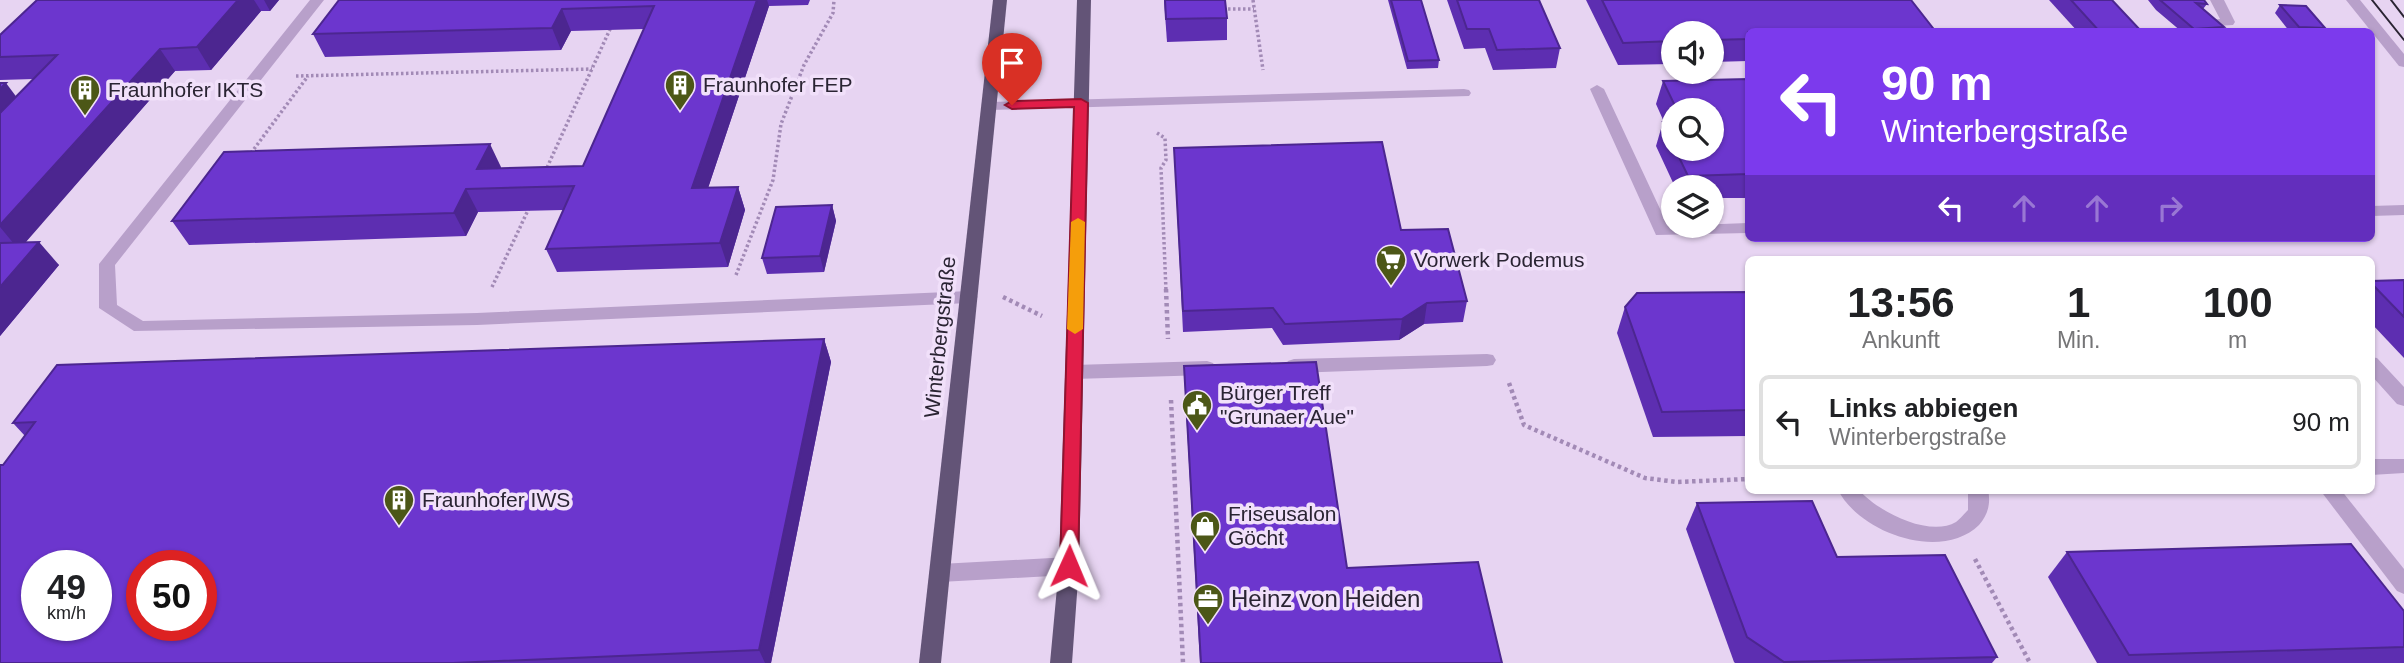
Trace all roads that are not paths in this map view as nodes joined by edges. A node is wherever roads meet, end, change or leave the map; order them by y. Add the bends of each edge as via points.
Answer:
1 (317, 0) edge
2 (1000, 0) edge
3 (1084, 0) edge
4 (2217, 0) edge
5 (2353, 0) edge
6 (2205, 24) edge
7 (2404, 63) edge
8 (1597, 89) dead end
9 (1464, 93) dead end
10 (1081, 103) junction
11 (989, 106) junction
12 (2404, 210) edge
13 (2375, 211) edge
14 (1745, 229) edge
15 (970, 290) junction
16 (1487, 360) road end
17 (1274, 366) edge
18 (2375, 367) edge
19 (1222, 368) edge
20 (1073, 372) junction
21 (2404, 398) edge
22 (2404, 466) edge
23 (2375, 467) edge
24 (1852, 494) edge
25 (1978, 494) edge
26 (2333, 494) edge
27 (1069, 566) junction
28 (940, 573) junction
29 (2404, 585) edge
30 (930, 663) edge
31 (1061, 663) edge

1 - 15 street via 107,264 107,308 141,327 723,309
2 - 11 main road, Winterbergstraße
3 - 10 main road
4 - 6 street via 2228,22
5 - 7 street
8 - 14 street via 1662,231
9 - 10 street
10 - 11 street
10 - 20 main road
11 - 15 main road, Winterbergstraße
12 - 13 street
15 - 28 main road, Winterbergstraße
16 - 17 street
18 - 21 street
19 - 20 street
20 - 27 main road
22 - 23 street
24 - 25 street via 1889,523 1936,534 1970,522 1979,509
26 - 29 street
27 - 28 street
27 - 31 main road
28 - 30 main road, Winterbergstraße

